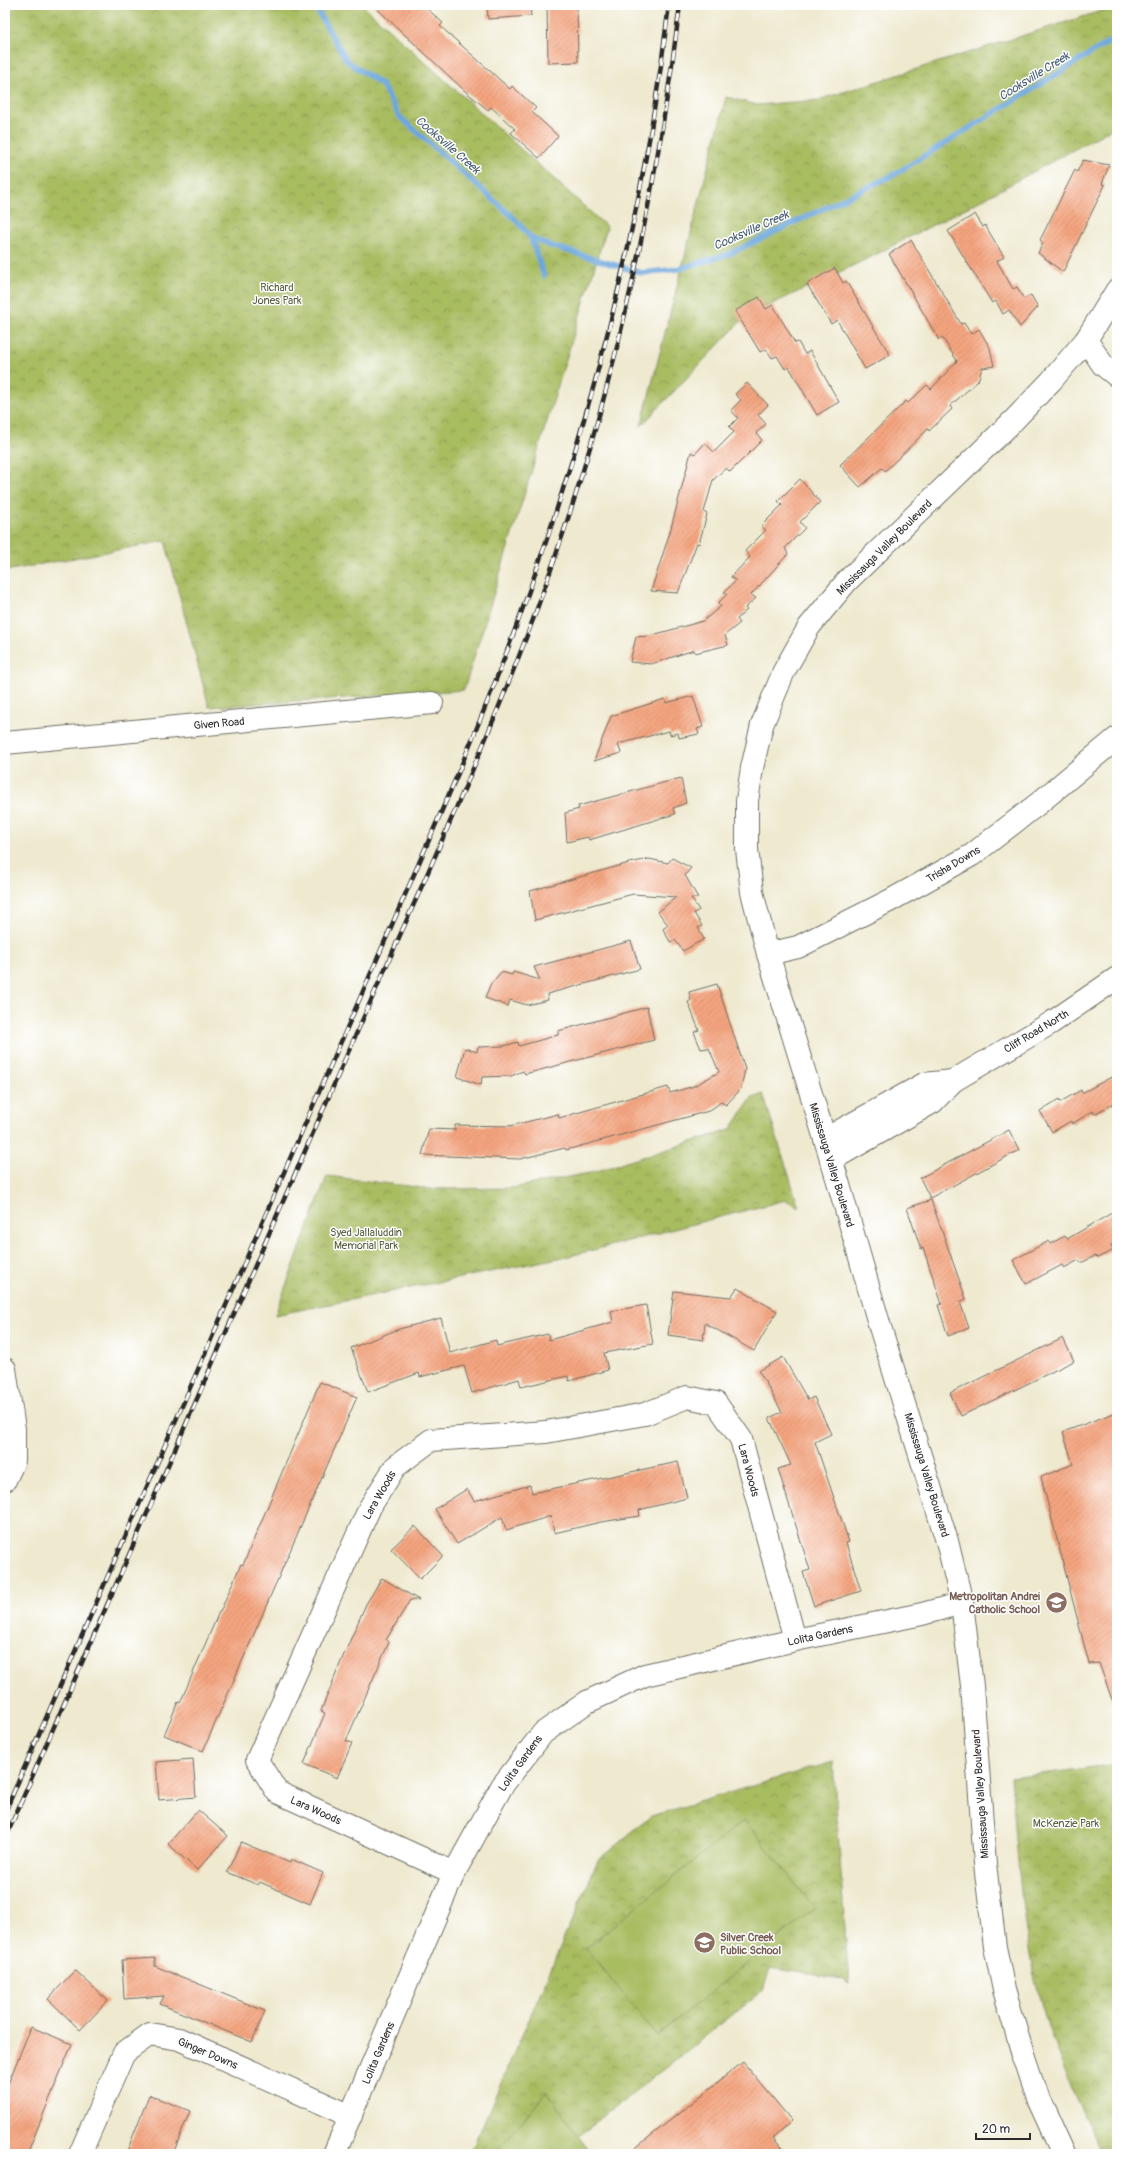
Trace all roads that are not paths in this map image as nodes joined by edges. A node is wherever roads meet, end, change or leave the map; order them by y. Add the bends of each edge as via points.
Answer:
1 (1117, 290) edge
2 (1086, 340) junction
3 (1117, 376) edge
4 (432, 704) dead end
5 (1117, 738) edge
6 (5, 743) edge
7 (768, 954) junction
8 (1117, 978) edge
9 (953, 1081) junction
10 (825, 1139) junction
11 (831, 1160) junction
12 (5, 1369) edge
13 (5, 1480) edge
14 (962, 1603) junction
15 (795, 1640) junction
16 (454, 1873) junction
17 (351, 2116) junction
18 (80, 2154) edge
19 (334, 2154) edge
20 (1063, 2154) edge

1 - 2 street, Mississauga Valley Boulevard
2 - 3 street via 1103,365
2 - 7 street, Mississauga Valley Boulevard via 1012,422 847,581 809,627 784,670 762,725 747,801 747,849 752,892
4 - 6 street, Given Road
5 - 7 street, Trisha Downs via 972,855 798,947
7 - 10 street, Mississauga Valley Boulevard
8 - 9 street, Cliff Road North via 1051,1023
9 - 10 street, Cliff Road North via 924,1084
9 - 11 street, Cliff Road North via 933,1102
10 - 11 street, Mississauga Valley Boulevard
11 - 14 street, Mississauga Valley Boulevard via 880,1328 947,1541
12 - 13 street via 14,1429 14,1461
14 - 15 street, Lolita Gardens via 922,1614
14 - 20 street, Mississauga Valley Boulevard via 972,1686 985,1864 995,1947 1004,1990 1038,2099
15 - 16 street, Lolita Gardens via 645,1675 587,1702 543,1733 502,1786
15 - 16 street, Lara Woods via 741,1439 716,1403 686,1397 644,1414 546,1432 431,1440 395,1467 370,1507 258,1760 277,1792
16 - 17 street, Lolita Gardens
17 - 18 street, Ginger Downs via 179,2039 150,2034 124,2053
17 - 19 street, Lolita Gardens

